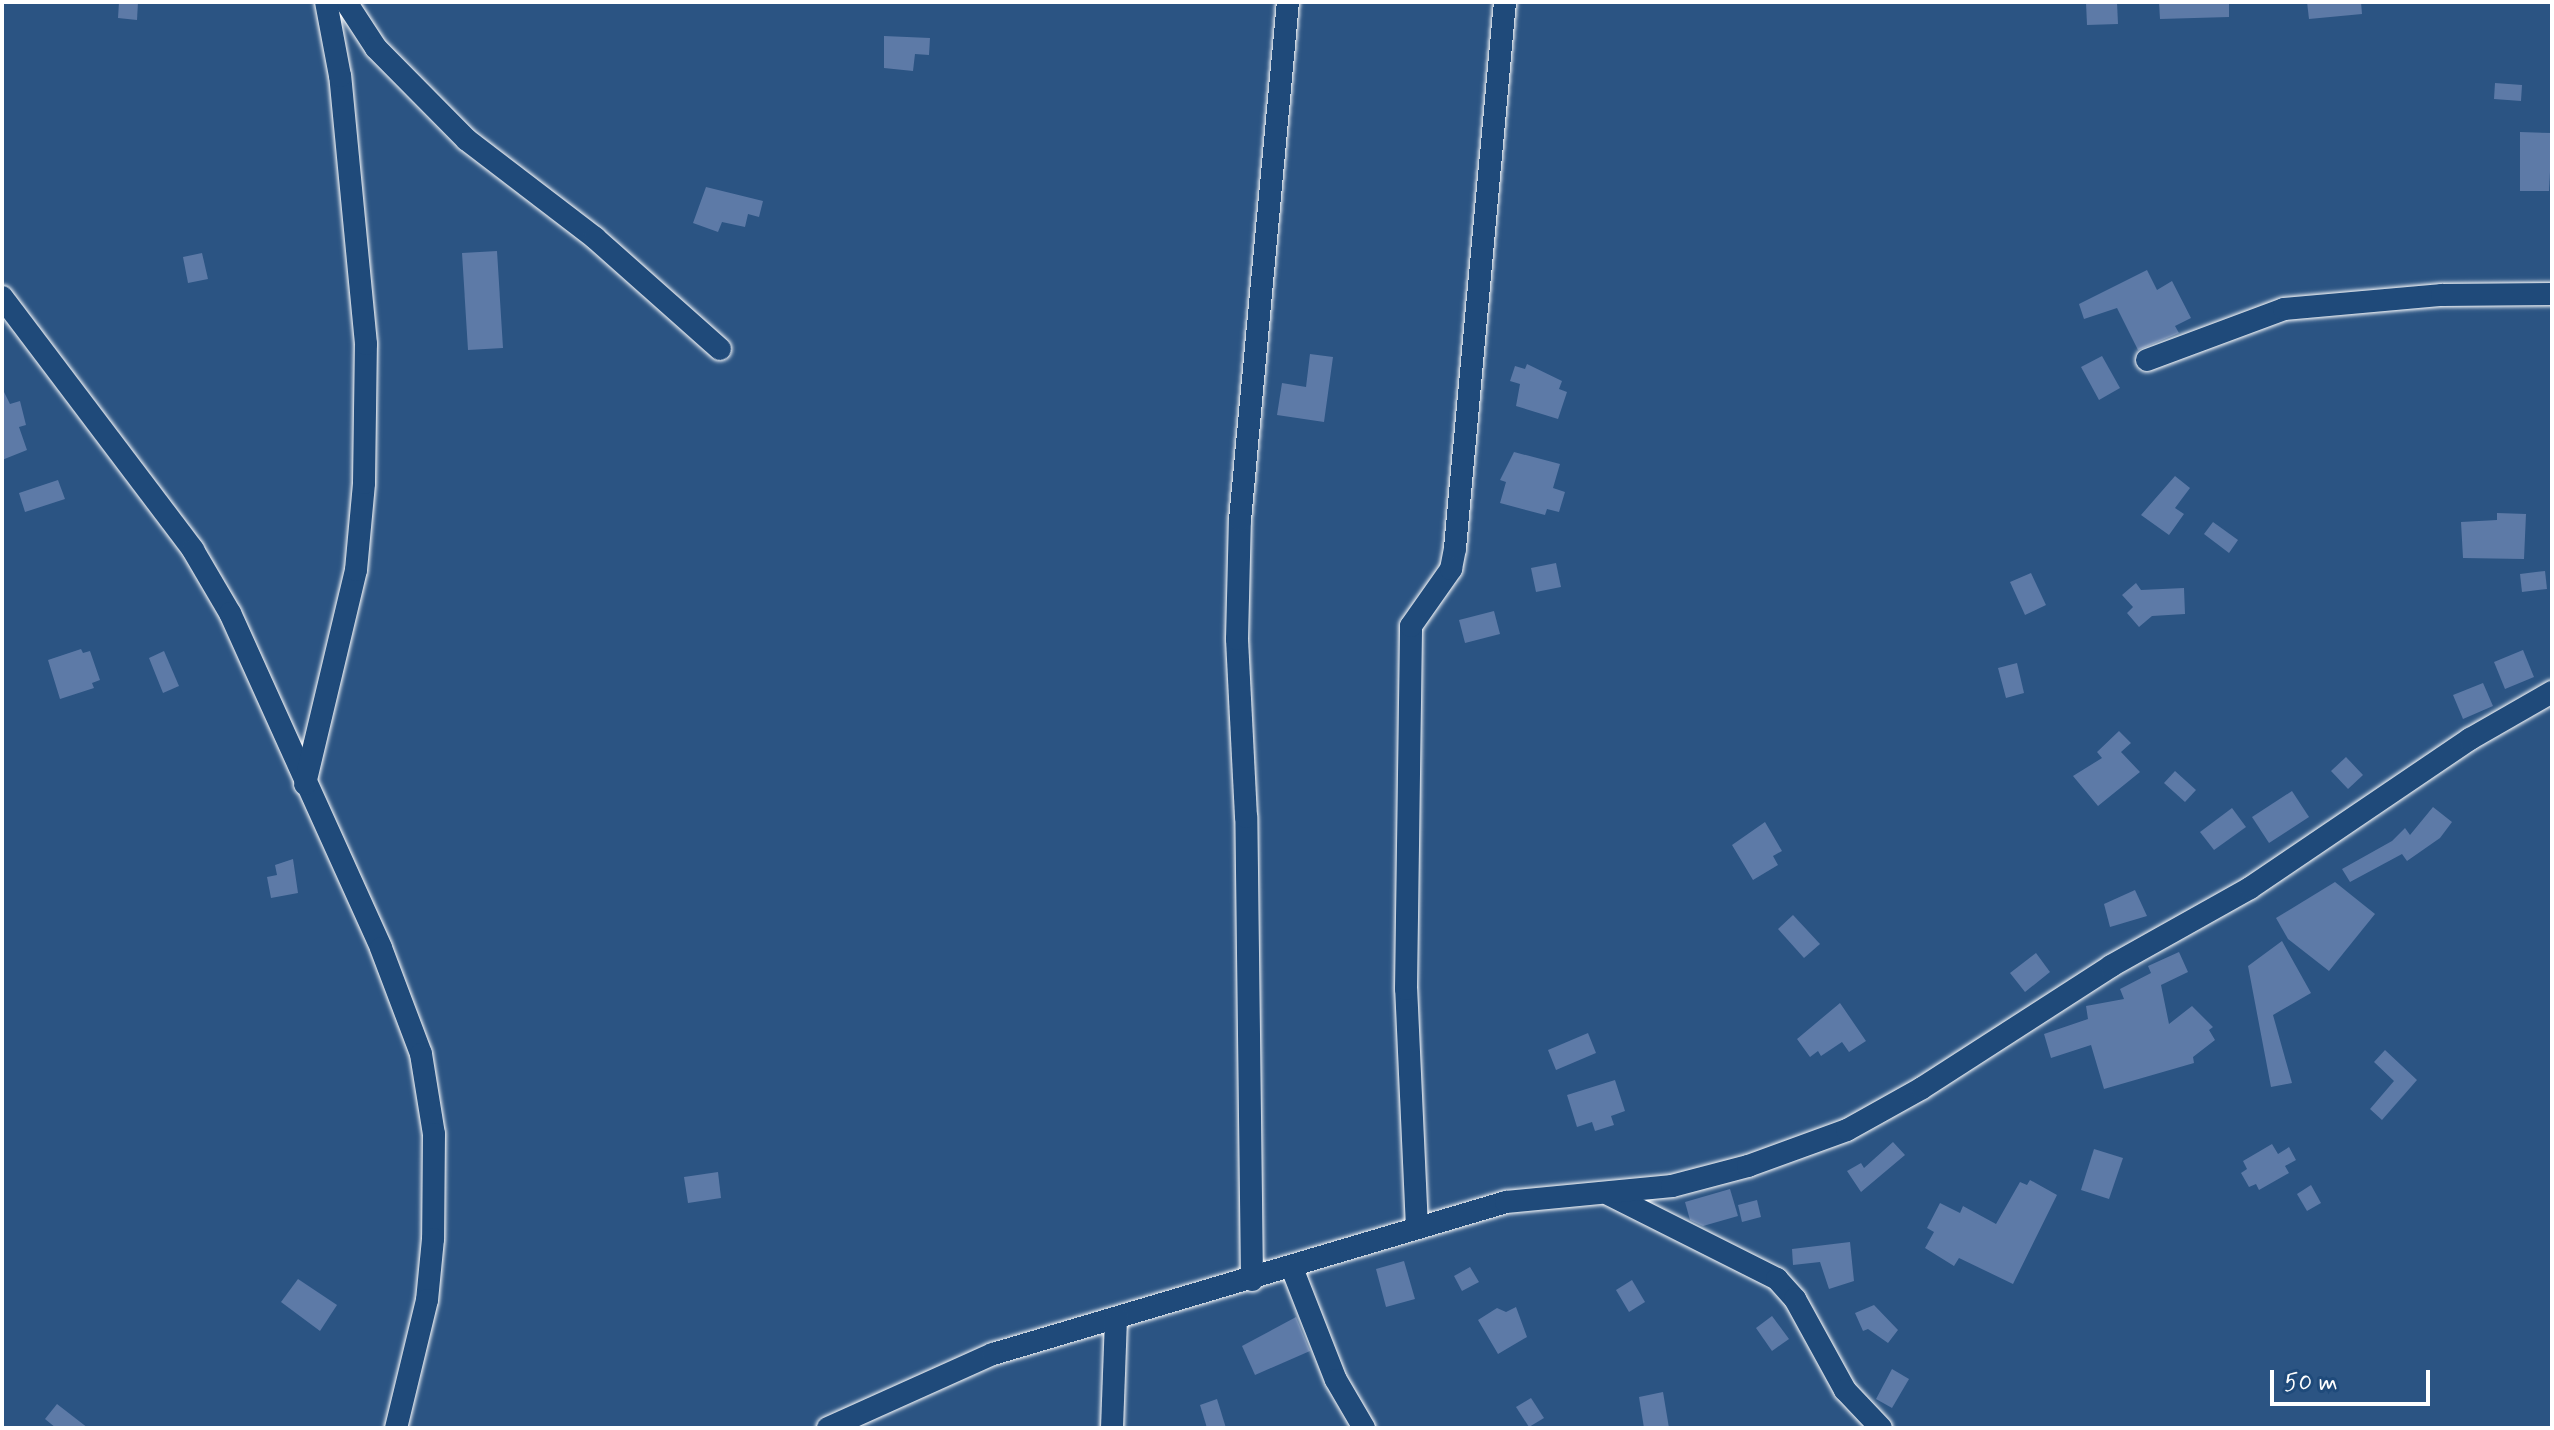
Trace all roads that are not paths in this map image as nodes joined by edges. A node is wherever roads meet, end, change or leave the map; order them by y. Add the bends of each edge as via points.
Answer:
1 (326, 2) edge
2 (346, 2) edge
3 (1288, 2) edge
4 (1505, 2) edge
5 (2552, 294) edge
6 (2, 297) edge
7 (720, 349) dead end
8 (2147, 360) dead end
9 (2552, 692) edge
10 (305, 784) junction
11 (1609, 1194) junction
12 (1417, 1228) junction
13 (1292, 1268) junction
14 (1252, 1280) junction
15 (1116, 1318) junction
16 (396, 1428) edge
17 (828, 1428) edge
18 (1112, 1428) edge
19 (1364, 1428) edge
20 (1881, 1428) edge

1 - 10 street via 340,76 366,344 364,483 356,570
2 - 7 street via 376,48 446,120 595,238
3 - 14 street via 1240,520 1237,639 1246,817
4 - 12 street via 1455,548 1451,569 1411,626 1406,989
5 - 8 street via 2442,295 2295,307 2242,321
6 - 10 street via 193,550 230,613
9 - 11 street via 2470,739 2275,872 2111,966 1875,1116 1748,1166 1672,1186
10 - 16 street via 381,948 421,1054 434,1134 427,1300
11 - 12 street via 1506,1202
11 - 20 street via 1777,1279 1795,1299 1845,1390
12 - 13 street
13 - 14 street
13 - 19 street via 1336,1380
14 - 15 street
15 - 17 street via 993,1354
15 - 18 street

